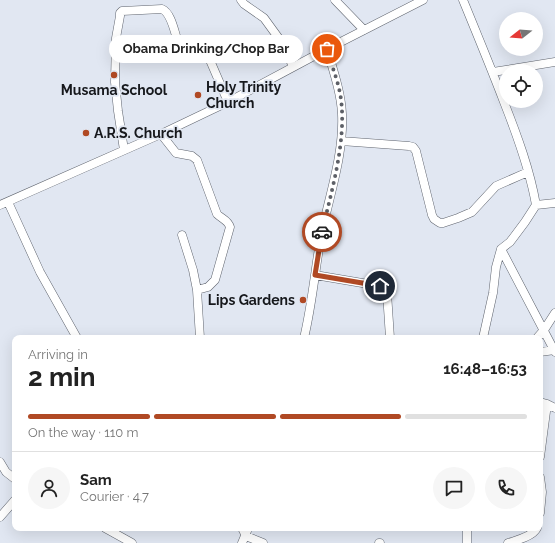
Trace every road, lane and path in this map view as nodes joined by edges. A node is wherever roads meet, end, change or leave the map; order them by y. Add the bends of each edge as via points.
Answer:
1 (241, 0) edge
2 (335, 0) edge
3 (422, 0) edge
4 (463, 0) edge
5 (364, 30) junction
6 (327, 49) junction
7 (555, 62) edge
8 (293, 67) junction
9 (493, 72) junction
10 (228, 102) junction
11 (161, 134) junction
12 (341, 141) junction
13 (124, 150) junction
14 (528, 172) junction
15 (4, 204) edge
16 (554, 204) edge
17 (536, 205) junction
18 (182, 235) dead end
19 (501, 249) junction
20 (315, 275) junction
21 (197, 290) junction
22 (555, 313) edge
23 (544, 330) junction
24 (75, 335) edge
25 (200, 335) edge
26 (305, 335) edge
27 (390, 335) edge
28 (484, 335) edge
29 (540, 335) edge
30 (555, 350) edge
31 (543, 352) edge
32 (543, 403) edge
33 (555, 408) edge
34 (0, 462) edge
35 (12, 477) edge
36 (12, 503) edge
37 (0, 517) edge
38 (110, 531) edge
39 (467, 531) edge
40 (536, 531) edge
41 (244, 534) edge
42 (132, 543) edge
43 (263, 543) edge
44 (467, 543) edge
45 (508, 543) edge

1 - 8 street via 264,18 283,45
2 - 5 street
3 - 5 street
4 - 9 street
5 - 6 street
6 - 8 street
6 - 12 street via 340,93
7 - 9 street
8 - 10 street
9 - 14 street via 516,131
10 - 11 street
10 - 13 street via 203,44 200,41 178,42 167,11 122,11 116,38 115,82
11 - 13 street
11 - 21 street via 176,153 192,156 197,160 217,214 230,223 215,280 208,287
12 - 14 street via 413,147 432,215 440,223 472,212 496,186
12 - 20 street
13 - 15 street
14 - 17 street
15 - 24 street
16 - 17 street
17 - 19 street via 510,242
18 - 21 street
19 - 23 street
19 - 28 street
20 - 26 street
20 - 27 street via 385,288
21 - 25 street
22 - 23 street
23 - 29 street
23 - 30 street
30 - 31 street
32 - 33 street
34 - 35 street
36 - 37 street
38 - 42 street
39 - 44 street
40 - 45 street
41 - 43 street

